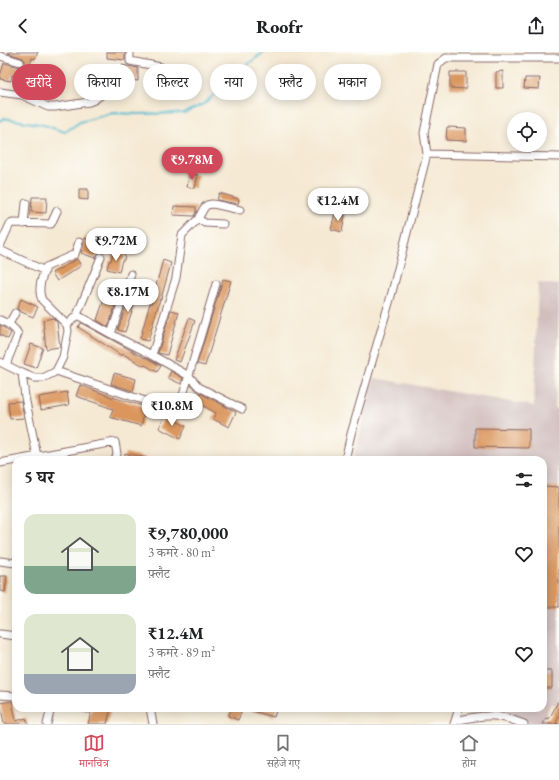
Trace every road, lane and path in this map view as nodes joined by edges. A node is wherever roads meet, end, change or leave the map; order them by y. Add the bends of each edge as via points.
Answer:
1 (130, 52) edge
2 (0, 56) edge
3 (559, 58) edge
4 (20, 62) dead end
5 (146, 64) edge
6 (0, 92) edge
7 (94, 100) edge
8 (427, 154) junction
9 (559, 158) edge
10 (26, 203) dead end
11 (240, 210) dead end
12 (57, 211) dead end
13 (198, 220) junction
14 (24, 224) junction
15 (224, 224) dead end
16 (79, 242) dead end
17 (0, 246) edge
18 (0, 250) edge
19 (101, 257) dead end
20 (44, 271) junction
21 (131, 274) dead end
22 (216, 284) dead end
23 (15, 313) dead end
24 (78, 315) junction
25 (0, 320) edge
26 (9, 324) junction
27 (67, 324) junction
28 (111, 334) junction
29 (152, 355) junction
30 (3, 363) edge
31 (56, 371) junction
32 (22, 373) junction
33 (189, 376) junction
34 (242, 409) dead end
35 (37, 456) joint
36 (116, 456) edge
37 (346, 456) edge
38 (12, 461) edge
39 (0, 463) edge
40 (0, 561) edge
41 (12, 562) edge
42 (0, 634) edge
43 (12, 636) edge
44 (0, 695) edge
45 (12, 696) edge
46 (50, 712) edge
47 (151, 712) edge
48 (458, 712) edge
49 (454, 723) edge
50 (47, 724) edge
51 (153, 724) edge
52 (524, 724) edge

1 - 5 street via 130,61
2 - 4 street
3 - 8 street via 446,58 438,64 424,133
6 - 7 street via 22,95 54,107
8 - 9 street
8 - 37 street via 391,296
10 - 14 street
11 - 13 street via 207,205
12 - 14 street via 51,224
13 - 15 street
13 - 29 street via 182,235 176,278
14 - 17 street via 10,224
16 - 20 street via 75,254 46,266
18 - 20 street
19 - 24 street
20 - 27 street via 40,289 42,300
21 - 28 street
22 - 33 street
23 - 26 street
24 - 27 street
24 - 28 street
25 - 26 street
26 - 30 street via 18,334
27 - 31 street via 63,356
28 - 29 street
29 - 33 street
30 - 32 street
31 - 32 street via 43,378 34,378
31 - 33 street via 178,412
32 - 35 street
33 - 34 street via 199,387
35 - 36 street via 115,442
38 - 39 street
40 - 41 street
42 - 43 street
44 - 45 street
46 - 50 street
47 - 51 street
48 - 49 street
49 - 52 street via 470,717 487,716

